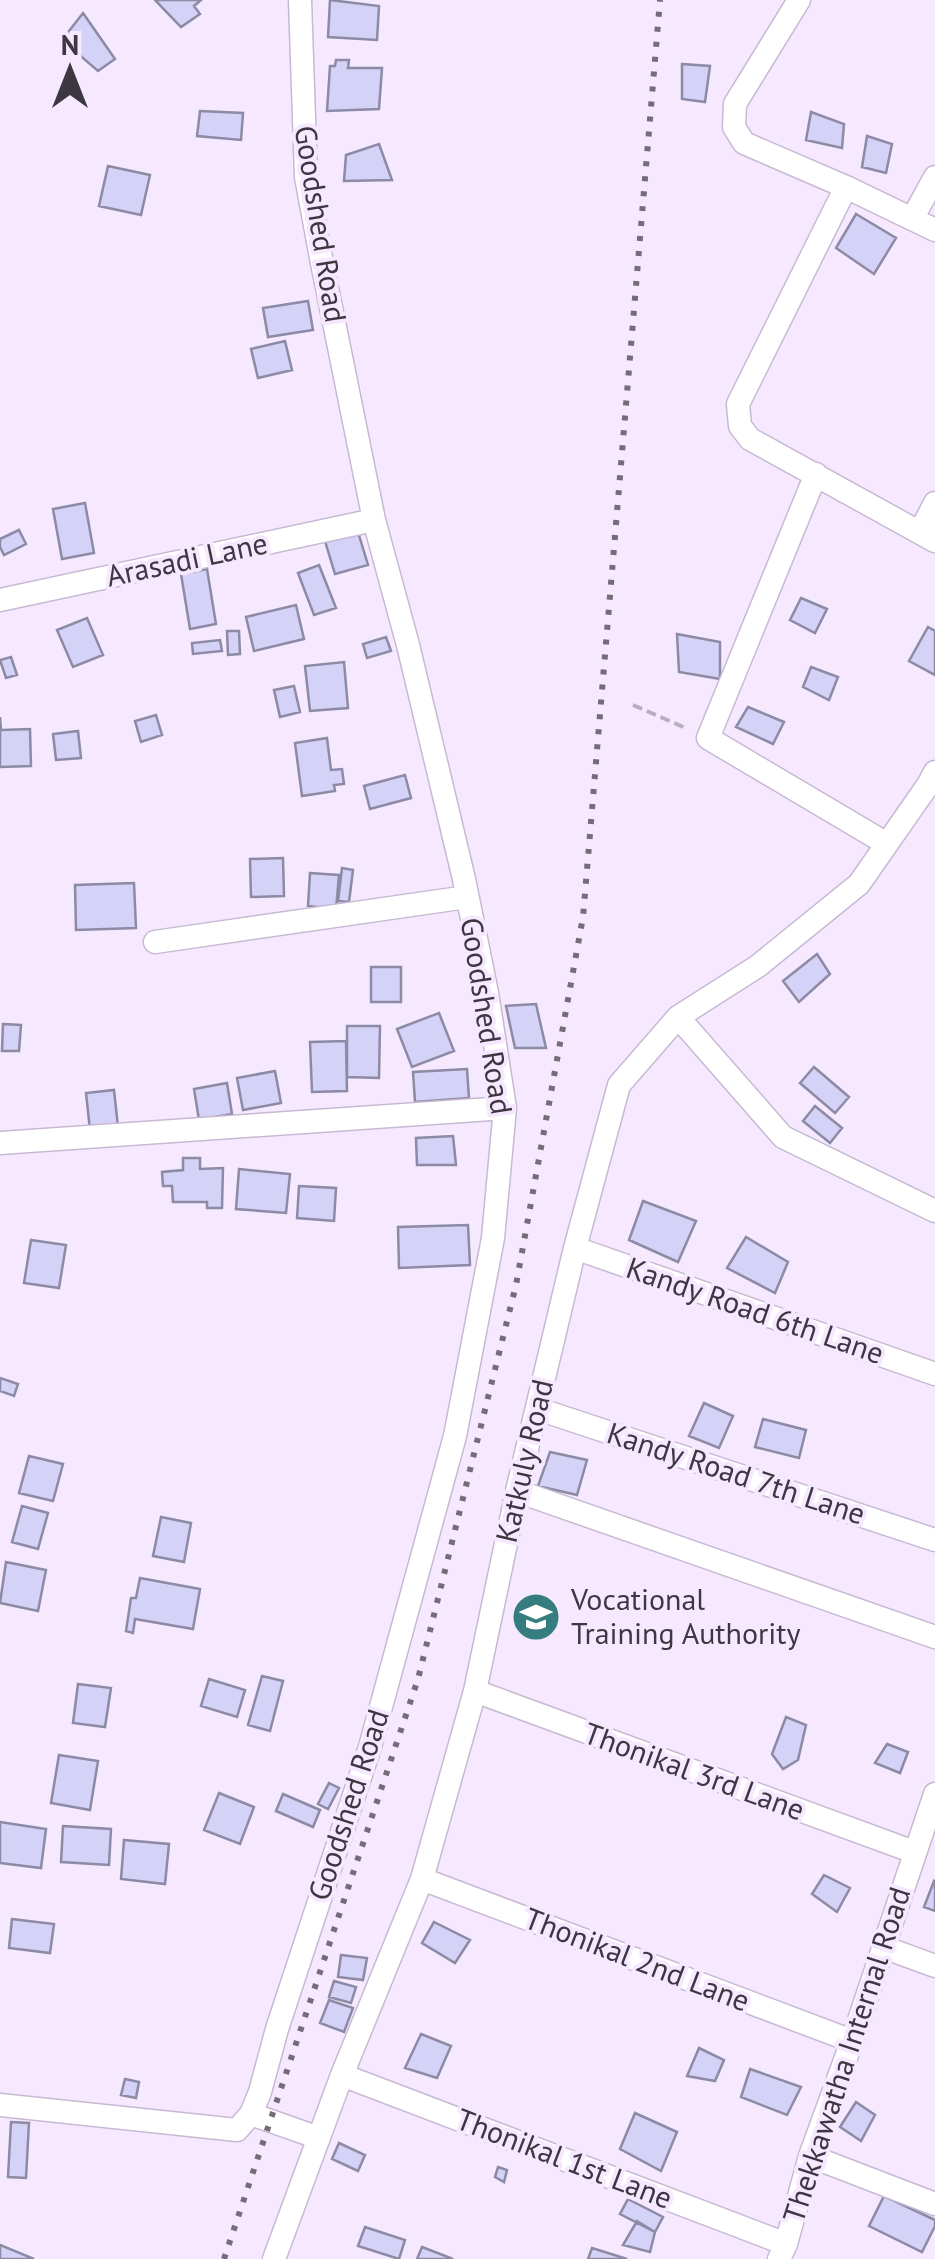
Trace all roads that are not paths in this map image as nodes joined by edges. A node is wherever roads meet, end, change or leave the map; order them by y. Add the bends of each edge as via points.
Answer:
1 (300, 0) edge
2 (799, 0) edge
3 (935, 177) edge
4 (846, 186) junction
5 (912, 219) junction
6 (935, 230) edge
7 (816, 474) junction
8 (935, 504) edge
9 (374, 520) junction
10 (928, 536) edge
11 (0, 600) edge
12 (935, 772) edge
13 (887, 844) junction
14 (467, 898) junction
15 (155, 942) dead end
16 (678, 1018) junction
17 (504, 1108) junction
18 (0, 1143) edge
19 (935, 1211) edge
20 (575, 1248) junction
21 (935, 1374) edge
22 (538, 1409) junction
23 (517, 1491) junction
24 (935, 1540) edge
25 (935, 1637) edge
26 (474, 1691) junction
27 (935, 1794) edge
28 (914, 1852) junction
29 (422, 1879) junction
30 (883, 1947) junction
31 (935, 1966) edge
32 (852, 2040) junction
33 (342, 2075) junction
34 (0, 2105) edge
35 (244, 2122) junction
36 (319, 2138) junction
37 (810, 2156) junction
38 (935, 2204) edge
39 (782, 2251) edge
40 (274, 2259) edge

1 - 9 street, Goodshed Road via 306,177
2 - 4 street via 735,104 734,127 744,142
3 - 5 street
4 - 5 street
4 - 7 street via 738,404 740,426 750,439
5 - 6 street
7 - 10 street
7 - 13 street via 708,738
8 - 10 street
9 - 11 street, Arasadi Lane
9 - 14 street, Goodshed Road
12 - 13 street, Katkuly Road
13 - 16 street, Katkuly Road via 859,884 758,966
14 - 15 street
14 - 17 street, Goodshed Road
16 - 19 street via 783,1137
16 - 20 street, Katkuly Road via 618,1086
17 - 18 street
17 - 35 street, Goodshed Road via 493,1238 455,1436 370,1747 260,2092
20 - 21 street, Kandy Road 6th Lane
20 - 22 street, Katkuly Road
22 - 23 street, Katkuly Road
22 - 24 street, Kandy Road 7th Lane
23 - 25 street
23 - 26 street, Katkuly Road
26 - 28 street, Thonikal 3rd Lane
26 - 29 street, Katkuly Road
27 - 28 street, Thekkawatha Internal Road
28 - 30 street, Thekkawatha Internal Road
29 - 32 street, Thonikal 2nd Lane
29 - 33 street, Katkuly Road
30 - 31 street
30 - 32 street, Thekkawatha Internal Road
32 - 37 street, Thekkawatha Internal Road
33 - 36 street, Katkuly Road
33 - 39 street, Thonikal 1st Lane
34 - 35 street
35 - 36 street
36 - 40 street, Katkuly Road
37 - 38 street
37 - 39 street, Thekkawatha Internal Road

